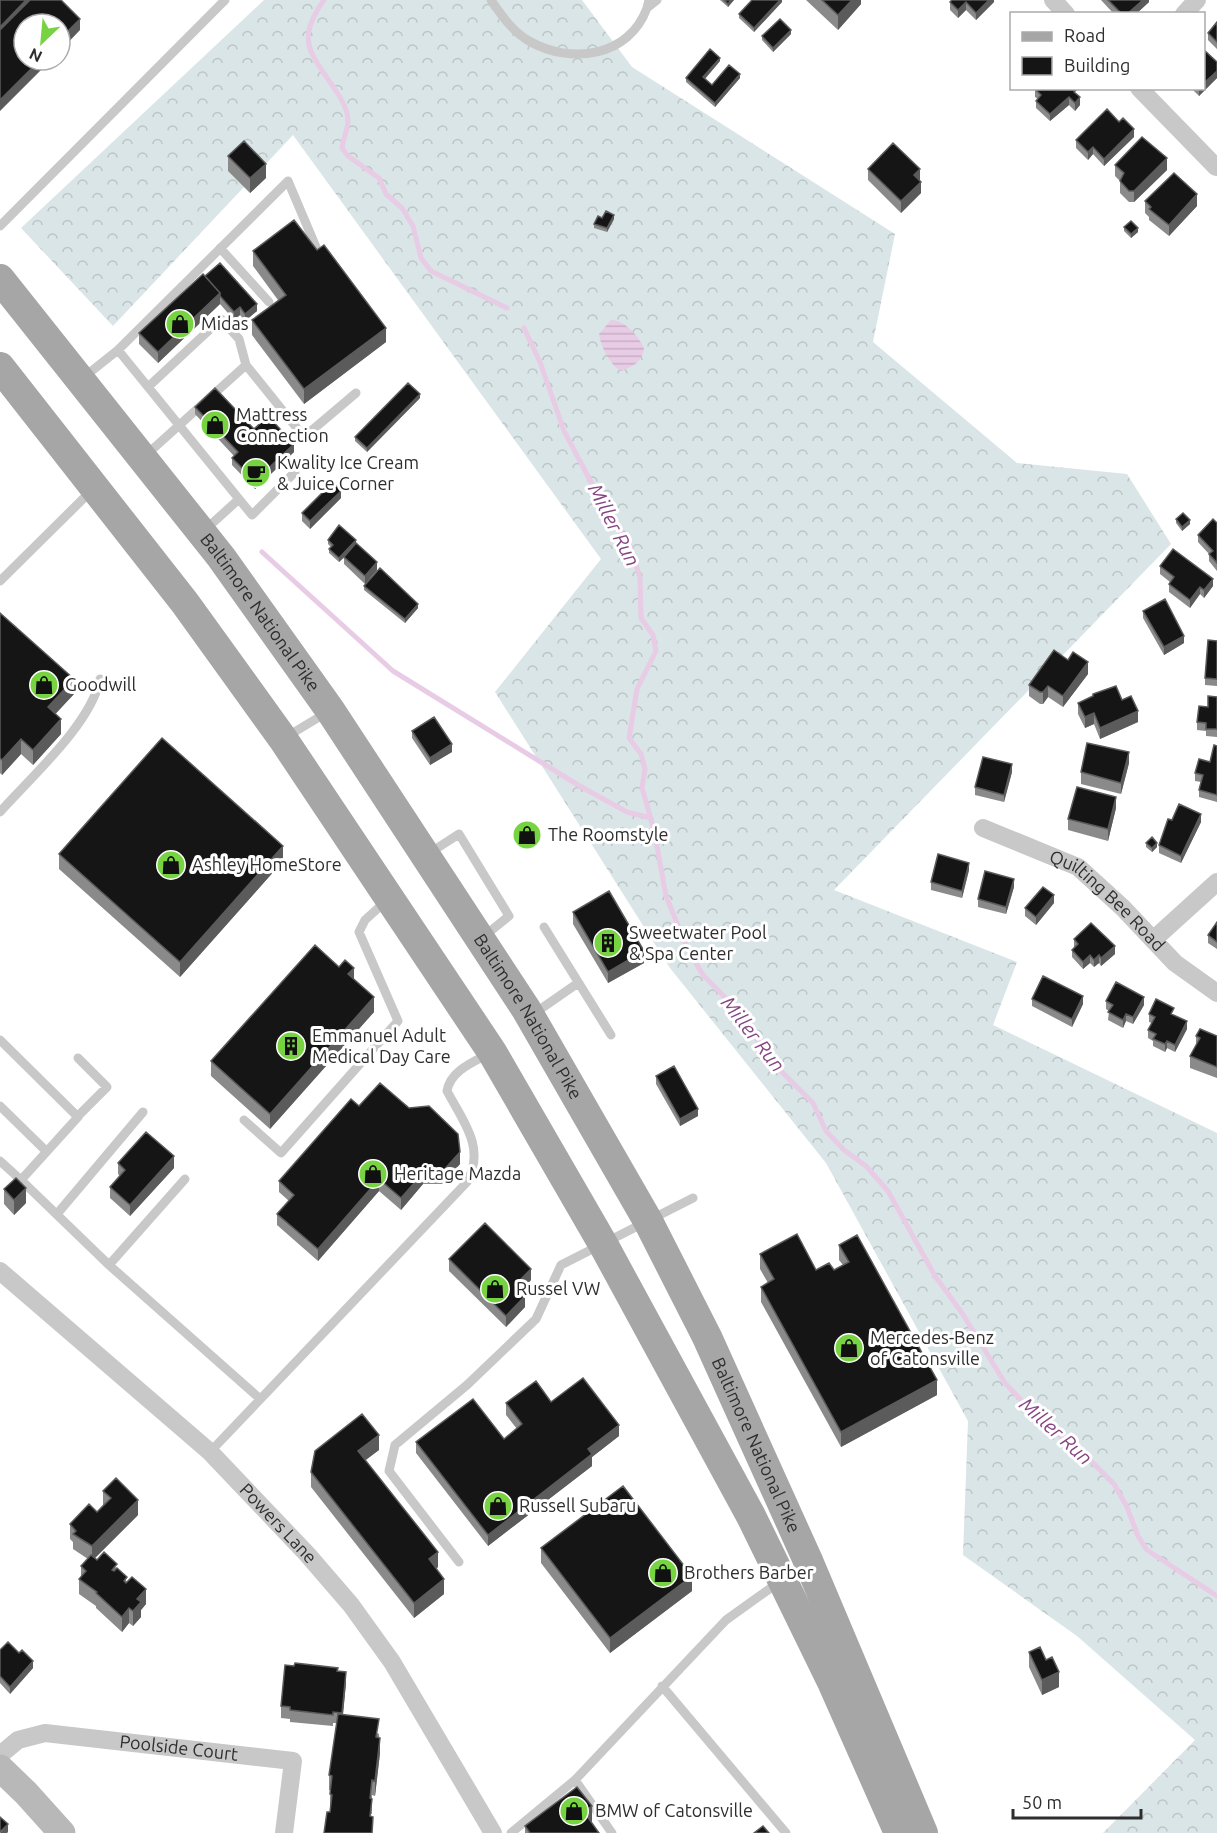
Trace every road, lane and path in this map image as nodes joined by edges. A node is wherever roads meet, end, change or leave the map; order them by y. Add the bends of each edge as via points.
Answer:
1 (225, 0) edge
2 (491, 0) edge
3 (657, 0) edge
4 (1053, 0) edge
5 (1197, 0) edge
6 (648, 4) edge
7 (1064, 12) edge
8 (1186, 12) edge
9 (1141, 90) edge
10 (1216, 167) edge
11 (0, 226) edge
12 (316, 247) edge
13 (220, 248) junction
14 (0, 279) edge
15 (269, 302) dead end
16 (118, 350) junction
17 (246, 365) junction
18 (0, 367) edge
19 (81, 379) junction
20 (148, 387) junction
21 (356, 393) dead end
22 (178, 426) junction
23 (143, 458) junction
24 (295, 472) dead end
25 (95, 486) junction
26 (239, 500) junction
27 (202, 533) junction
28 (0, 581) edge
29 (99, 679) dead end
30 (330, 710) junction
31 (283, 739) junction
32 (0, 812) edge
33 (983, 828) dead end
34 (1217, 882) edge
35 (390, 898) junction
36 (544, 927) dead end
37 (1153, 940) junction
38 (578, 983) junction
39 (1217, 993) edge
40 (530, 1016) junction
41 (611, 1035) dead end
42 (0, 1040) edge
43 (492, 1052) junction
44 (78, 1058) dead end
45 (0, 1106) edge
46 (143, 1112) dead end
47 (77, 1118) junction
48 (244, 1120) dead end
49 (46, 1150) junction
50 (0, 1161) edge
51 (185, 1179) dead end
52 (21, 1180) junction
53 (693, 1198) dead end
54 (57, 1214) junction
55 (648, 1221) junction
56 (603, 1244) junction
57 (109, 1265) junction
58 (0, 1271) edge
59 (260, 1398) junction
60 (210, 1452) junction
61 (459, 1562) dead end
62 (783, 1579) junction
63 (663, 1686) junction
64 (0, 1755) edge
65 (0, 1768) edge
66 (575, 1780) junction
67 (62, 1833) edge
68 (284, 1833) edge
69 (493, 1833) edge
70 (511, 1833) edge
71 (612, 1833) edge
72 (786, 1833) edge
73 (899, 1833) edge
74 (923, 1833) edge

1 - 11 lane
2 - 6 lane via 505,22 527,40 570,54 614,48 642,22
3 - 6 lane
4 - 7 street
5 - 8 street
9 - 10 street
12 - 13 lane via 288,181
13 - 15 lane
13 - 16 lane
14 - 19 main road, Baltimore National Pike
16 - 19 lane
16 - 20 lane
17 - 20 lane via 239,339 221,319
17 - 21 lane via 304,437
17 - 22 lane
18 - 25 main road, Baltimore National Pike
19 - 23 main road, Baltimore National Pike
20 - 22 lane
22 - 23 lane
22 - 26 lane
23 - 27 main road, Baltimore National Pike
24 - 26 lane via 252,515
25 - 28 lane
25 - 31 main road, Baltimore National Pike
26 - 27 lane
27 - 30 main road, Baltimore National Pike
29 - 32 lane via 96,696 82,718
30 - 31 lane
30 - 40 main road, Baltimore National Pike
31 - 35 main road, Baltimore National Pike
33 - 37 street, Quilting Bee Road via 1078,867
34 - 37 street
35 - 43 main road, Baltimore National Pike
35 - 48 lane via 365,920 359,932 398,1021 281,1153
36 - 38 lane
37 - 39 street, Quilting Bee Road via 1175,963
38 - 40 lane
38 - 41 lane
40 - 55 main road, Baltimore National Pike
42 - 47 lane
43 - 56 main road, Baltimore National Pike
43 - 59 lane via 464,1067 448,1082 447,1091 474,1143 475,1169 467,1182
44 - 47 lane via 107,1087
45 - 49 lane
46 - 54 lane
47 - 49 lane
49 - 52 lane
50 - 52 lane
51 - 57 lane
52 - 54 lane
53 - 55 lane
54 - 57 lane
55 - 56 lane
55 - 74 main road, Baltimore National Pike via 707,1337 792,1524
56 - 61 lane via 561,1265 536,1319 467,1385 395,1445 389,1470
56 - 62 main road, Baltimore National Pike
57 - 59 lane
58 - 60 street, Powers Lane
59 - 60 lane
60 - 69 street, Powers Lane via 351,1605 392,1662
62 - 63 lane via 726,1620
62 - 73 main road, Baltimore National Pike
63 - 66 lane
63 - 72 lane
64 - 68 street, Poolside Court via 18,1740 45,1734 293,1761
65 - 67 street
66 - 70 lane
66 - 71 lane

